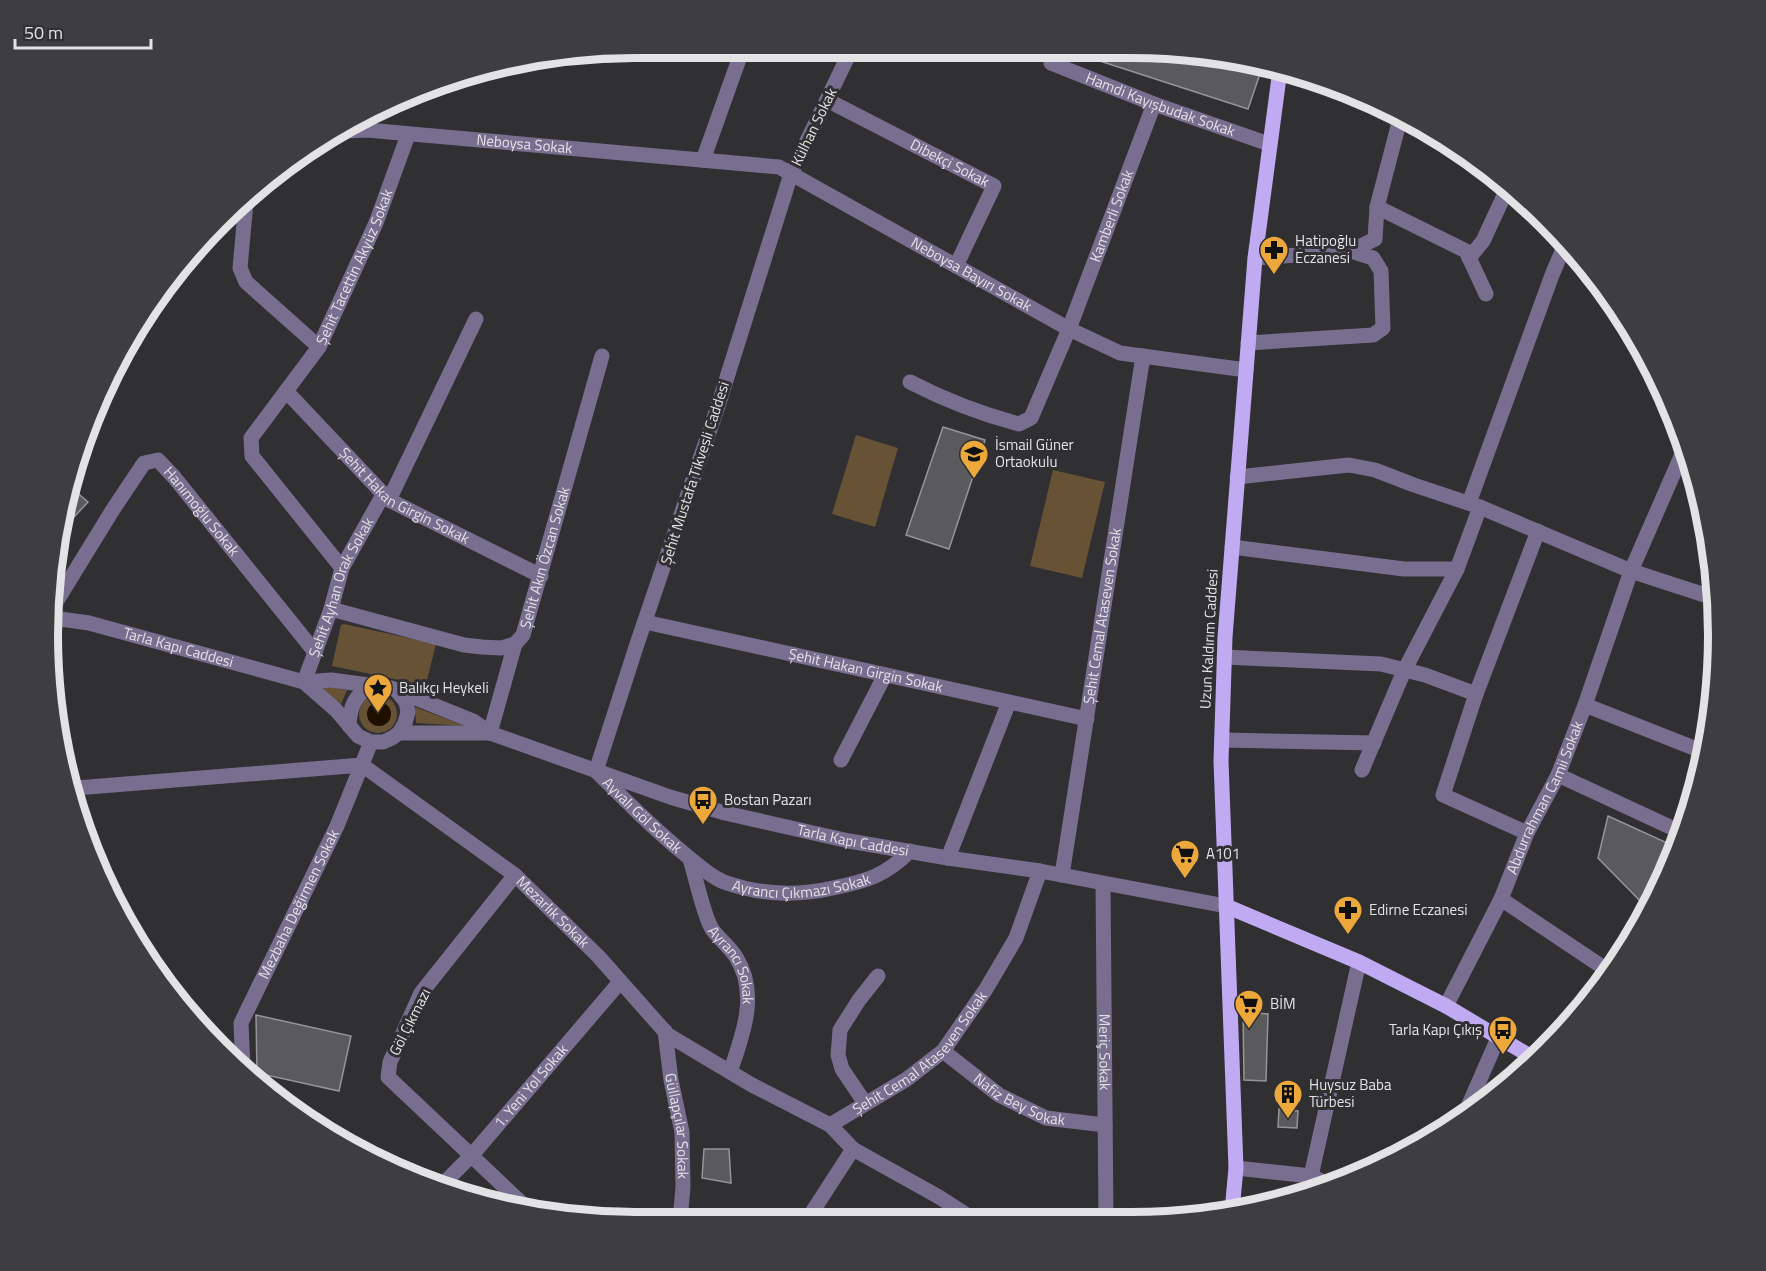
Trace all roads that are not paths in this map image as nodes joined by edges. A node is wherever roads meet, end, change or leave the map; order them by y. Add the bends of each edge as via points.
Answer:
1 (740, 58) edge
2 (847, 58) edge
3 (1051, 63) dead end
4 (1279, 78) edge
5 (827, 100) junction
6 (1154, 104) junction
7 (1398, 125) edge
8 (357, 130) edge
9 (408, 135) junction
10 (1269, 144) junction
11 (703, 160) junction
12 (791, 174) junction
13 (1504, 196) edge
14 (1377, 207) junction
15 (245, 211) edge
16 (1351, 251) junction
17 (1562, 252) edge
18 (1254, 258) junction
19 (1469, 258) junction
20 (956, 266) junction
21 (1486, 294) dead end
22 (476, 319) dead end
23 (1069, 329) junction
24 (1248, 344) junction
25 (319, 347) junction
26 (602, 356) dead end
27 (1143, 356) junction
28 (1246, 370) junction
29 (910, 382) dead end
30 (286, 391) junction
31 (1680, 459) edge
32 (1238, 477) junction
33 (386, 497) junction
34 (1475, 505) junction
35 (1538, 531) junction
36 (1232, 547) junction
37 (342, 568) junction
38 (1456, 568) junction
39 (1630, 571) junction
40 (541, 576) junction
41 (60, 595) edge
42 (1706, 595) edge
43 (331, 609) junction
44 (59, 619) edge
45 (645, 622) junction
46 (515, 644) junction
47 (315, 652) junction
48 (1224, 657) junction
49 (1404, 671) junction
50 (885, 675) junction
51 (304, 682) junction
52 (372, 686) junction
53 (398, 692) junction
54 (1476, 694) junction
55 (1009, 702) junction
56 (1585, 705) junction
57 (1087, 719) junction
58 (350, 726) junction
59 (399, 733) junction
60 (490, 733) junction
61 (1222, 740) junction
62 (371, 742) junction
63 (1374, 743) junction
64 (1696, 749) edge
65 (841, 760) dead end
66 (362, 765) junction
67 (1362, 770) dead end
68 (596, 771) junction
69 (1558, 775) junction
70 (79, 788) edge
71 (1674, 829) edge
72 (1527, 833) junction
73 (910, 851) junction
74 (948, 858) junction
75 (690, 859) junction
76 (1040, 871) junction
77 (515, 875) junction
78 (1062, 875) junction
79 (1103, 884) junction
80 (1501, 899) junction
81 (1226, 906) junction
82 (1359, 963) junction
83 (1602, 967) edge
84 (878, 976) dead end
85 (620, 982) junction
86 (1446, 1006) junction
87 (665, 1031) junction
88 (1498, 1038) junction
89 (943, 1051) junction
90 (1527, 1055) edge
91 (243, 1058) edge
92 (730, 1072) junction
93 (1470, 1101) edge
94 (865, 1103) junction
95 (830, 1125) junction
96 (1105, 1125) junction
97 (853, 1149) junction
98 (472, 1155) junction
99 (1236, 1168) junction
100 (1311, 1176) junction
101 (1320, 1180) edge
102 (446, 1181) edge
103 (519, 1200) edge
104 (1233, 1203) edge
105 (681, 1212) edge
106 (812, 1212) edge
107 (962, 1212) edge
108 (1106, 1212) edge

1 - 11 street
2 - 5 street, Külhan Sokak
3 - 6 street, Hamdi Kayışbudak Sokak
4 - 10 main road, Uzun Kaldırım Caddesi
5 - 12 street, Külhan Sokak
5 - 20 street, Dibekçi Sokak via 994,186
6 - 10 street, Hamdi Kayışbudak Sokak
6 - 23 street, Kamberli Sokak
7 - 14 street
8 - 9 street, Neboysa Sokak
9 - 11 street, Neboysa Sokak
9 - 25 street, Şehit Tacettin Akyüz Sokak via 376,223
10 - 18 main road, Uzun Kaldırım Caddesi
11 - 12 street, Neboysa Bayırı Sokak via 779,167
12 - 20 street, Neboysa Bayırı Sokak
12 - 45 street, Şehit Mustafa Tikveşli Caddesi
13 - 19 street via 1483,241
14 - 16 street via 1375,239
14 - 19 street via 1466,251
15 - 25 street via 240,268 246,282
16 - 18 street
16 - 24 street via 1373,258 1381,271 1383,328 1373,335
17 - 34 street
18 - 24 main road, Uzun Kaldırım Caddesi
19 - 21 street
20 - 23 street, Neboysa Bayırı Sokak
22 - 33 street, Şehit Ayhan Orak Sokak
23 - 27 street, Neboysa Bayırı Sokak via 1120,353
23 - 29 street, Kamberli Sokak via 1031,418 1019,424 946,401
24 - 28 main road, Uzun Kaldırım Caddesi
25 - 30 street, Şehit Tacettin Akyüz Sokak
26 - 40 street, Şehit Akın Özcan Sokak
27 - 28 street, Neboysa Bayırı Sokak
27 - 57 street, Şehit Cemal Ataseven Sokak
28 - 32 main road, Uzun Kaldırım Caddesi
30 - 33 street, Şehit Hakan Girgin Sokak
30 - 37 street, Şehit Tacettin Akyüz Sokak via 251,438 252,456
31 - 39 street
32 - 34 street via 1350,465
32 - 36 main road, Uzun Kaldırım Caddesi
33 - 37 street, Şehit Ayhan Orak Sokak
33 - 40 street, Şehit Hakan Girgin Sokak
34 - 35 street
34 - 38 street
35 - 39 street
35 - 54 street
36 - 38 street via 1404,569
36 - 48 main road, Uzun Kaldırım Caddesi
37 - 43 street, Şehit Ayhan Orak Sokak
38 - 49 street
39 - 42 street
39 - 56 street
40 - 46 street, Şehit Akın Özcan Sokak via 524,635
41 - 47 street, Hanımoğlu Sokak via 144,464 158,460
43 - 46 street, Şehit Akın Özcan Sokak via 464,645 501,648
43 - 47 street, Şehit Ayhan Orak Sokak
44 - 51 street, Tarla Kapı Caddesi via 89,623
45 - 50 street, Şehit Hakan Girgin Sokak
45 - 68 street, Şehit Mustafa Tikveşli Caddesi
46 - 60 street
47 - 51 street, Şehit Ayhan Orak Sokak
48 - 49 street via 1381,664
48 - 61 main road, Uzun Kaldırım Caddesi
49 - 54 street
49 - 63 street
50 - 55 street, Şehit Hakan Girgin Sokak
50 - 65 street
51 - 52 street, Tarla Kapı Caddesi via 331,680
51 - 58 street, Tarla Kapı Caddesi
52 - 53 street, Tarla Kapı Caddesi
52 - 58 street via 353,701
53 - 59 street via 408,712
53 - 60 street, Tarla Kapı Caddesi via 473,721
54 - 72 street via 1443,795
55 - 57 street, Şehit Hakan Girgin Sokak
55 - 74 street
56 - 64 street, Abdurrahman Camii Sokak
56 - 69 street, Abdurrahman Camii Sokak
57 - 78 street, Şehit Cemal Ataseven Sokak
58 - 62 street, Tarla Kapı Caddesi via 358,736
59 - 60 street, Tarla Kapı Caddesi
59 - 62 street, Tarla Kapı Caddesi via 383,742
60 - 68 street, Tarla Kapı Caddesi
61 - 63 street
61 - 81 main road, Uzun Kaldırım Caddesi
62 - 66 street, Mezbaha Değirmen Sokak
63 - 67 street
66 - 70 street
66 - 77 street, Mezarlık Sokak
66 - 91 street, Mezbaha Değirmen Sokak via 337,826 242,1023
68 - 73 street, Tarla Kapı Caddesi via 725,813
68 - 75 street, Ayvalı Göl Sokak
69 - 71 street
69 - 72 street, Abdurrahman Camii Sokak
72 - 80 street, Abdurrahman Camii Sokak
73 - 74 street, Tarla Kapı Caddesi
73 - 75 street, Ayrancı Çıkmazı Sokak via 894,867 862,882 788,894 756,891 722,881
74 - 76 street, Tarla Kapı Caddesi
75 - 92 street, Ayrancı Sokak via 711,928 737,957 748,985 748,1013
76 - 78 street, Tarla Kapı Caddesi
76 - 89 street, Şehit Cemal Ataseven Sokak via 1016,939
77 - 85 street, Mezarlık Sokak
77 - 98 street, Göl Çıkmazı via 421,993 390,1062 388,1077
78 - 79 street, Tarla Kapı Caddesi
79 - 81 street, Tarla Kapı Caddesi
79 - 96 street, Meriç Sokak
80 - 83 street
80 - 86 street, Abdurrahman Camii Sokak
81 - 82 main road
81 - 99 main road, Uzun Kaldırım Caddesi
82 - 86 main road
82 - 100 street
84 - 94 street via 840,1030 838,1055 842,1069
85 - 87 street, Mezarlık Sokak
85 - 98 street, 1. Yeni Yol Sokak
86 - 88 main road
87 - 92 street, Mezarlık Sokak
87 - 105 street, Güllapçılar Sokak via 681,1132
88 - 90 main road
88 - 93 street
89 - 94 street, Şehit Cemal Ataseven Sokak via 908,1078
89 - 96 street, Nafiz Bey Sokak via 999,1095 1046,1118
92 - 95 street, Mezarlık Sokak
94 - 95 street, Şehit Cemal Ataseven Sokak
95 - 97 street, Mezarlık Sokak
96 - 108 street, Meriç Sokak
97 - 106 street
97 - 107 street, Mezarlık Sokak
98 - 102 street, 1. Yeni Yol Sokak
98 - 103 street, Göl Çıkmazı
99 - 100 street
99 - 104 main road, Uzun Kaldırım Caddesi
100 - 101 street

